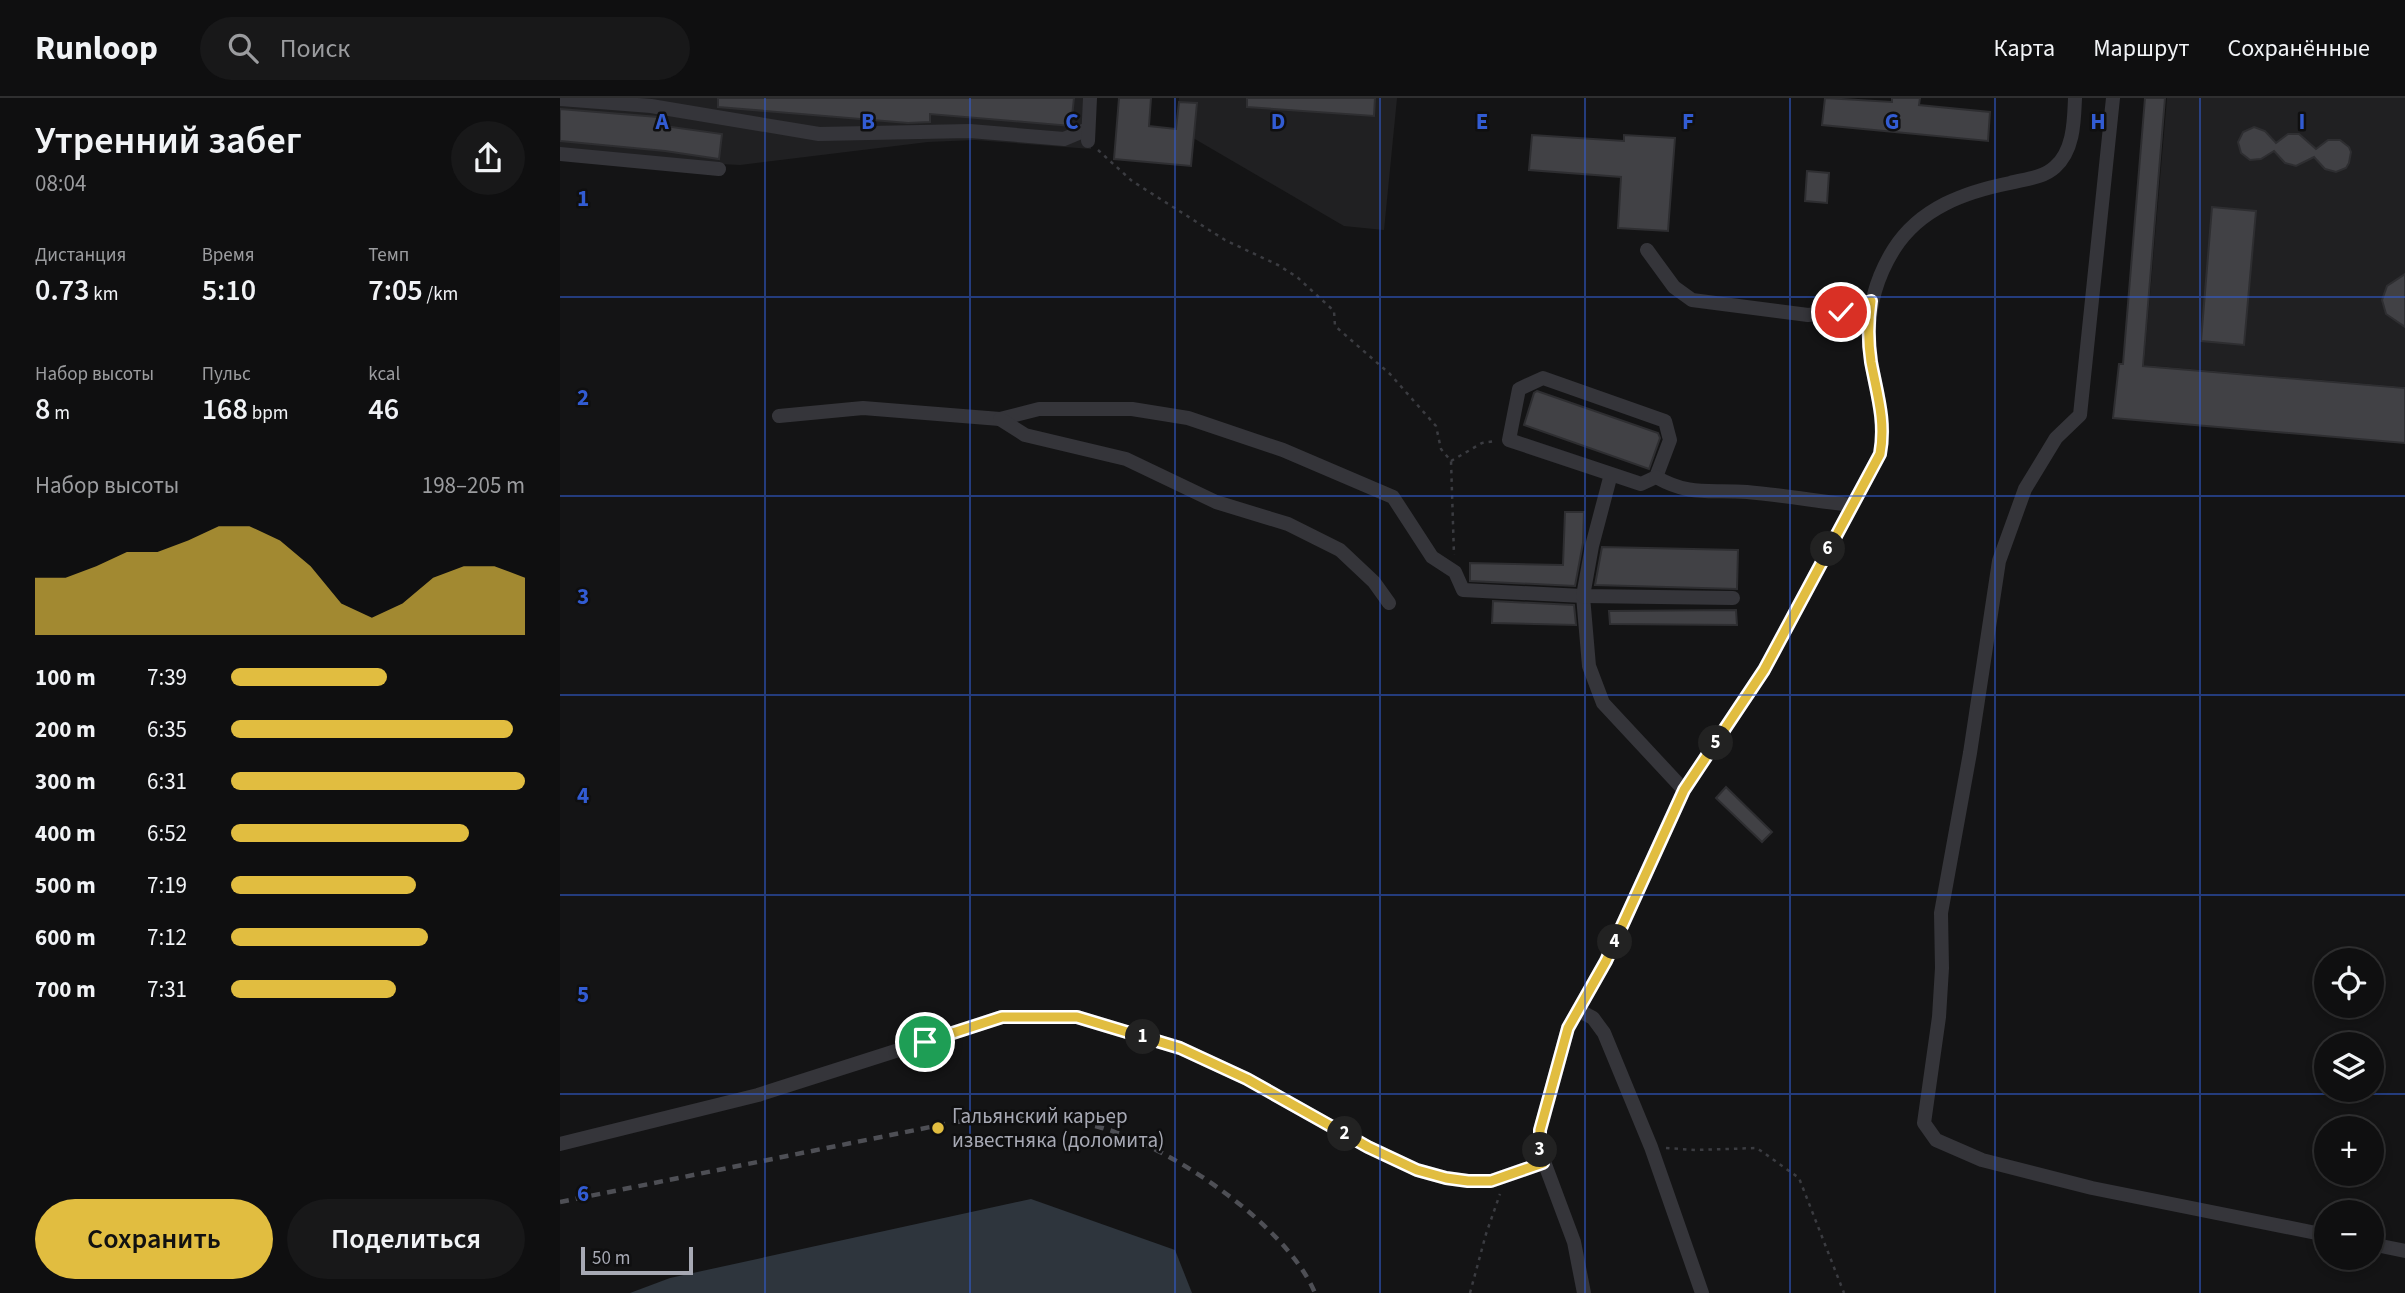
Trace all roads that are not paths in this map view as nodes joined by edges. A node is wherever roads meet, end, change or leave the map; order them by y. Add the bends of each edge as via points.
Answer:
1 (1090, 98) edge
2 (2076, 98) edge
3 (2113, 98) edge
4 (560, 99) edge
5 (560, 153) edge
6 (719, 169) dead end
7 (1647, 250) dead end
8 (1871, 301) junction
9 (779, 416) dead end
10 (1000, 419) junction
11 (1611, 474) junction
12 (1656, 477) junction
13 (1851, 505) junction
14 (1583, 596) junction
15 (1733, 598) dead end
16 (1390, 603) dead end
17 (1684, 790) junction
18 (1577, 1010) junction
19 (560, 1144) edge
20 (1543, 1163) junction
21 (2314, 1233) edge
22 (2384, 1247) edge
23 (2405, 1251) edge
24 (1584, 1293) edge
25 (1702, 1293) edge

1 - 4 street via 1088,135 1064,139 970,131 819,134 651,106
2 - 8 street via 2069,144 2055,168 1976,191 1925,216 1895,247
3 - 21 street via 2080,415 2056,438 2025,489 1999,561 1941,913 1939,1017 1924,1123 1936,1140 1982,1160 2092,1188
5 - 6 street
7 - 8 street via 1674,287 1692,300 1808,315 1841,312
8 - 13 street via 1871,360 1884,435 1880,454
9 - 10 street via 863,408
10 - 14 street via 1039,409 1132,409 1188,418 1393,497 1432,557 1455,572 1462,590
10 - 16 street via 1025,435 1126,459 1216,502 1288,524 1340,550
11 - 12 street via 1641,484
11 - 12 street via 1508,440 1519,388 1543,379 1665,421 1670,440
11 - 14 street
12 - 13 street via 1693,492 1744,492
13 - 17 street via 1764,670
14 - 15 street
14 - 17 street via 1589,666 1602,703
17 - 18 street via 1617,939
18 - 20 street via 1560,1052 1540,1130
18 - 25 street via 1593,1018 1604,1033 1651,1147
19 - 20 street via 758,1095 1002,1017 1077,1017 1180,1048 1417,1170 1446,1178 1491,1181
20 - 24 street via 1574,1242
22 - 23 street

